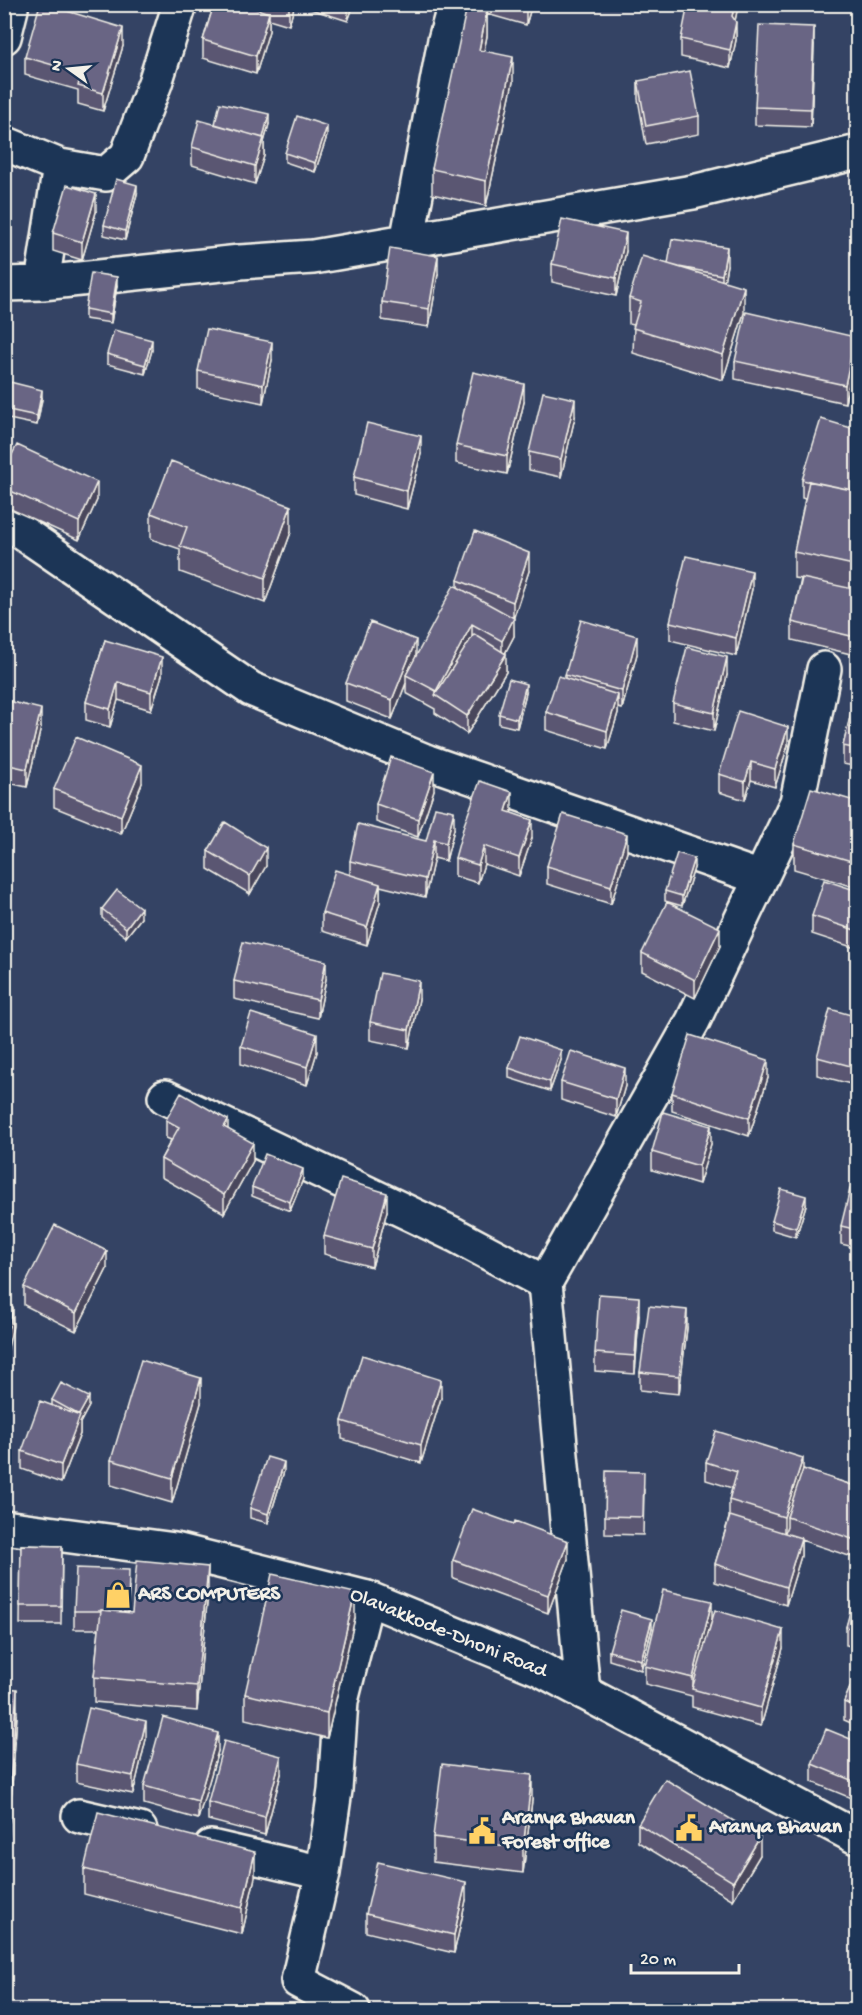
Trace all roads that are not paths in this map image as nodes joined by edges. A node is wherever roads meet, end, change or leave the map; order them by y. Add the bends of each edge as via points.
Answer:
1 (180, 4) edge
2 (455, 4) edge
3 (4, 7) edge
4 (4, 36) edge
5 (4, 143) edge
6 (858, 152) edge
7 (60, 166) junction
8 (407, 242) junction
9 (42, 283) junction
10 (4, 284) edge
11 (4, 520) edge
12 (824, 669) dead end
13 (761, 878) junction
14 (165, 1097) dead end
15 (544, 1283) junction
16 (4, 1527) edge
17 (367, 1598) junction
18 (583, 1692) junction
19 (79, 1816) dead end
20 (858, 1838) edge
21 (323, 1873) junction
22 (354, 2010) edge

1 - 7 street via 127,156 106,174
2 - 8 street
3 - 4 street via 11,9
5 - 7 street
6 - 8 street via 693,192
7 - 9 street
8 - 9 street via 313,258
9 - 10 street
11 - 13 street via 251,689 428,762
12 - 13 street via 797,802
13 - 15 street via 693,1021
14 - 15 street via 456,1235
15 - 18 street
16 - 17 street, Olavakkode-Dhoni Road via 175,1550
17 - 18 street, Olavakkode-Dhoni Road via 540,1669
17 - 21 street via 341,1701 335,1790
18 - 20 street, Olavakkode-Dhoni Road
19 - 21 street
21 - 22 street via 298,1981

